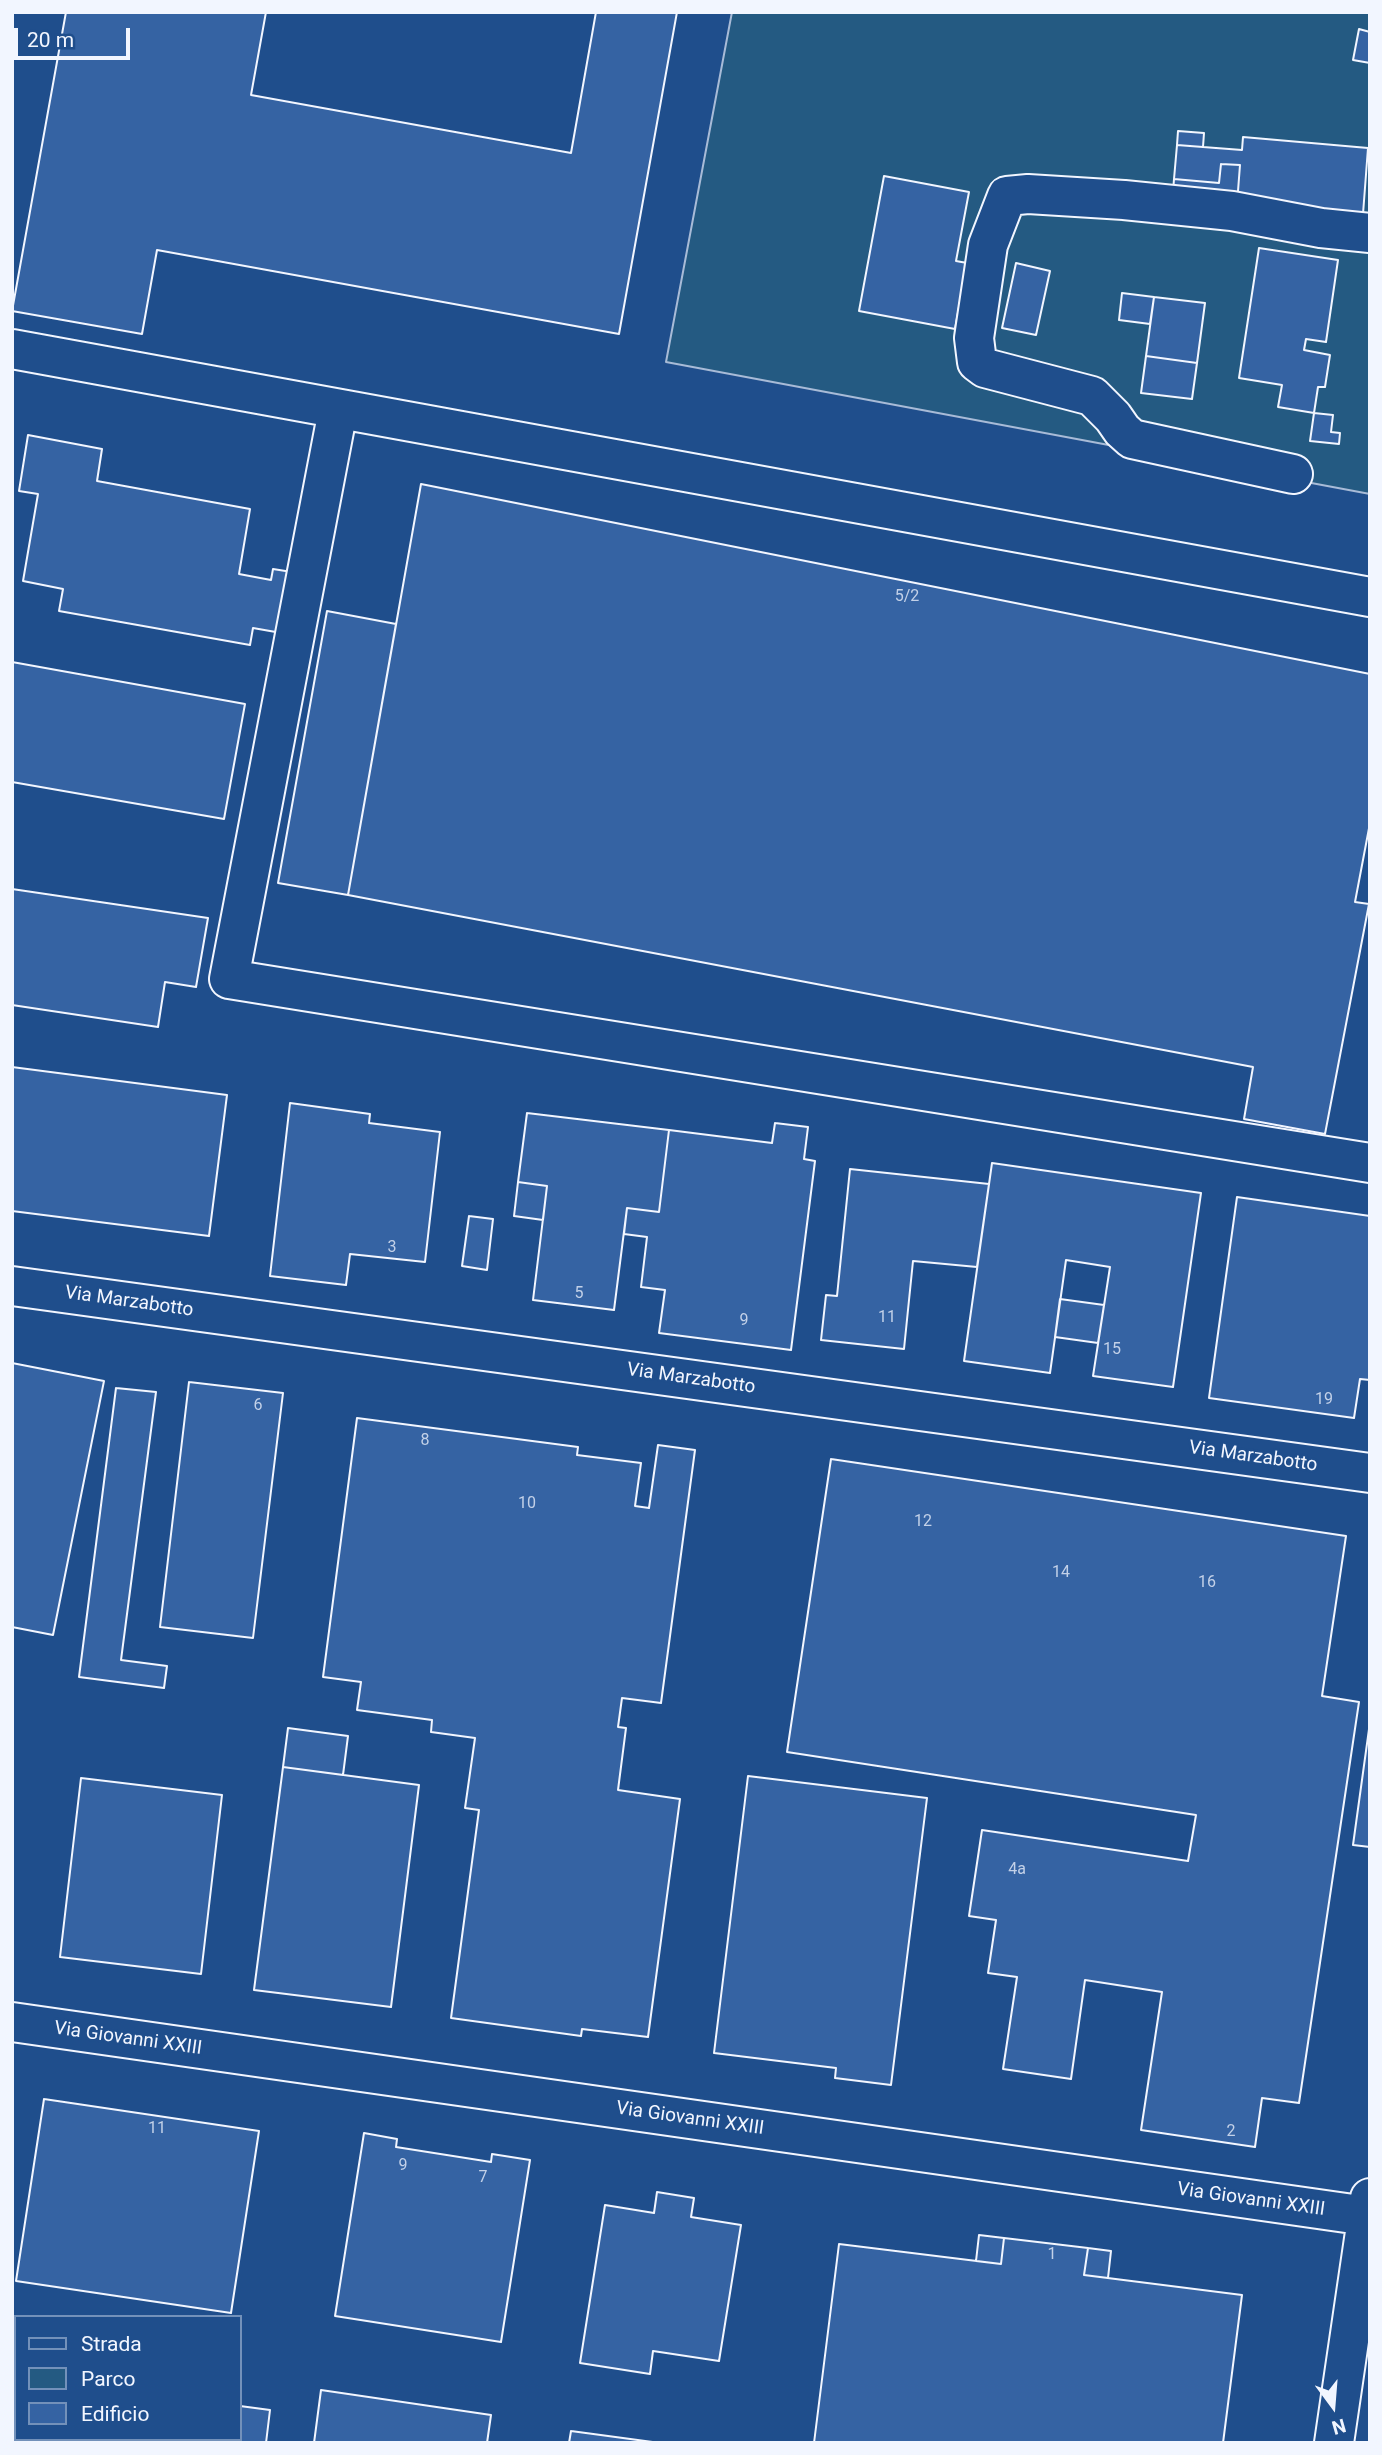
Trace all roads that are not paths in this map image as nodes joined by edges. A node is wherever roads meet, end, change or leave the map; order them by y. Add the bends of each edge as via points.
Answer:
1 (1370, 233) edge
2 (12, 349) edge
3 (338, 410) junction
4 (1293, 474) dead end
5 (1370, 597) edge
6 (1370, 1163) edge
7 (12, 1286) edge
8 (1370, 1473) edge
9 (12, 2022) edge
10 (1368, 2207) edge
11 (1334, 2443) edge

1 - 4 street via 1232,211 1028,194 1007,196 988,245 974,338 977,362 985,369 1093,396 1132,439
2 - 3 street
3 - 5 street
3 - 6 street via 229,979
7 - 8 street, Via Marzabotto
9 - 10 street, Via Giovanni XXIII
10 - 11 street

